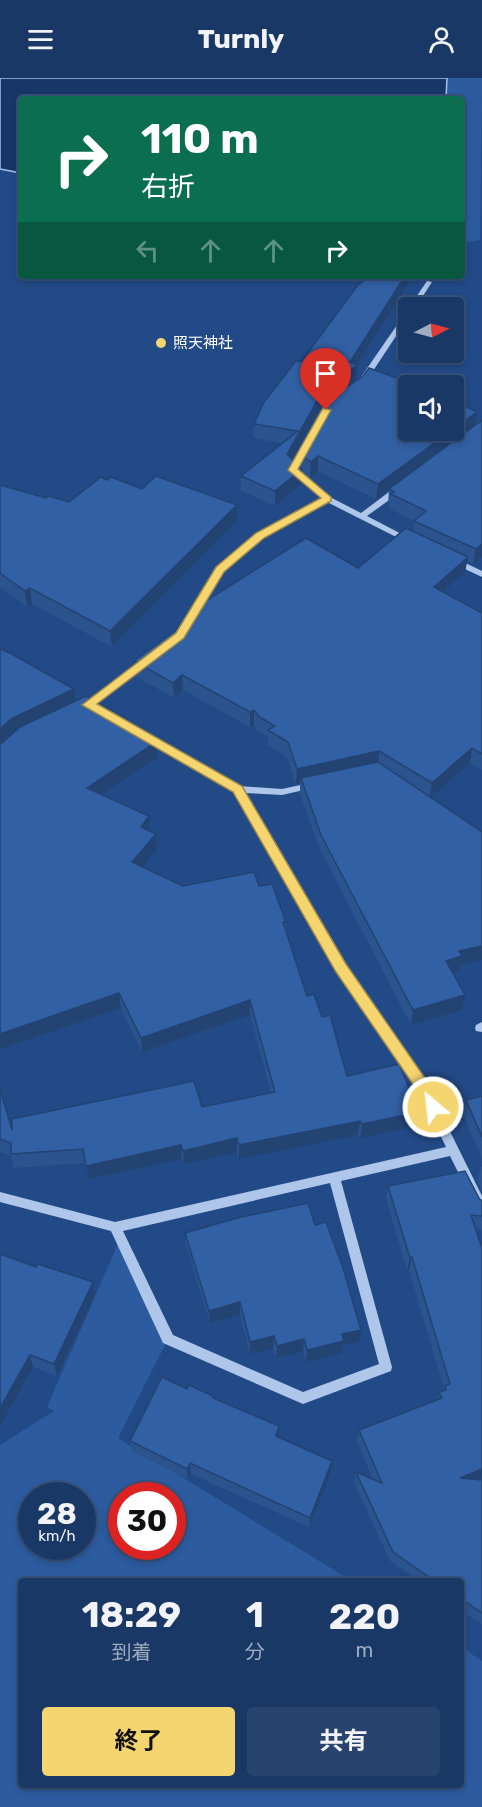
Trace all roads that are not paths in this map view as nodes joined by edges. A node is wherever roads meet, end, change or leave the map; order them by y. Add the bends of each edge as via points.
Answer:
1 (429, 282) dead end
2 (419, 297) edge
3 (398, 328) edge
4 (358, 387) edge
5 (310, 440) edge
6 (408, 482) edge
7 (327, 499) junction
8 (361, 517) junction
9 (422, 545) edge
10 (442, 555) edge
11 (482, 574) edge
12 (186, 626) edge
13 (152, 656) edge
14 (86, 706) edge
15 (138, 733) edge
16 (325, 783) edge
17 (238, 789) junction
18 (454, 1150) junction
19 (334, 1177) junction
20 (0, 1197) edge
21 (482, 1208) edge
22 (115, 1227) junction

1 - 2 street
3 - 4 street
5 - 7 street via 293,470
6 - 8 street
7 - 8 street
7 - 12 street via 260,535 220,569
8 - 9 street
10 - 11 street
13 - 14 street
15 - 17 street
16 - 17 street via 282,792
17 - 18 street via 341,968 422,1086
18 - 19 street
18 - 21 street
19 - 22 street
19 - 22 street via 386,1367 303,1398 168,1339
20 - 22 street

